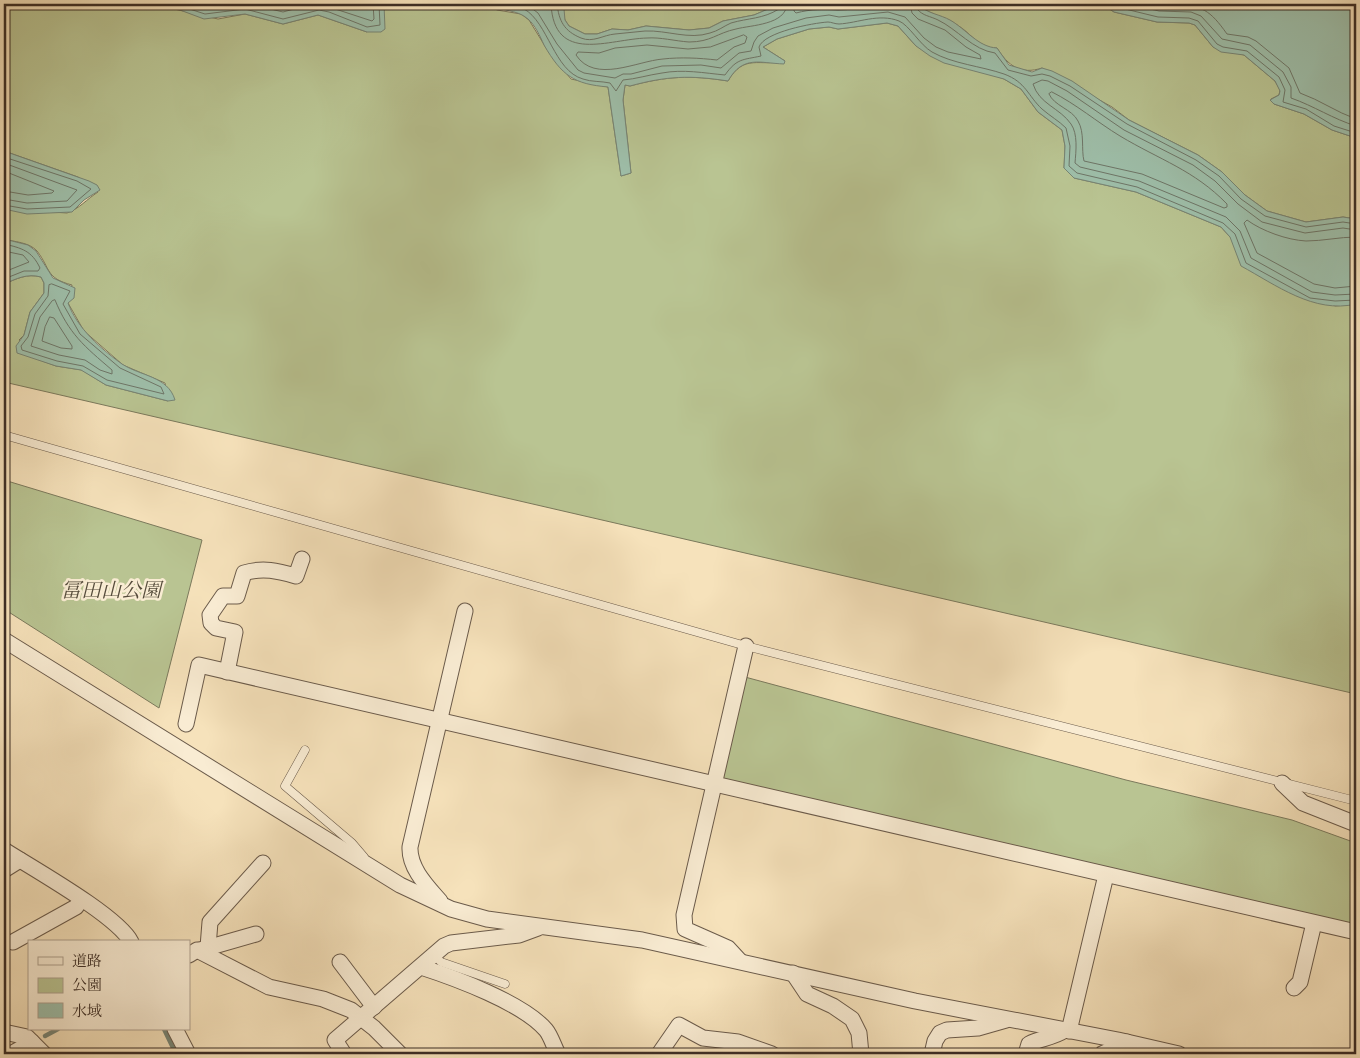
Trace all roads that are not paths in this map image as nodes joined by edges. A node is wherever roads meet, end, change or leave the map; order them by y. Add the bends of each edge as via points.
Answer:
1 (4, 435) edge
2 (302, 558) dead end
3 (465, 611) dead end
4 (4, 640) edge
5 (746, 646) junction
6 (227, 672) junction
7 (439, 722) junction
8 (186, 724) dead end
9 (305, 750) dead end
10 (1282, 783) junction
11 (714, 785) junction
12 (1356, 801) edge
13 (1356, 824) edge
14 (4, 850) edge
15 (20, 860) junction
16 (262, 862) dead end
17 (372, 867) junction
18 (4, 870) edge
19 (1106, 875) junction
20 (81, 900) junction
21 (444, 906) junction
22 (1314, 923) junction
23 (540, 927) junction
24 (1356, 932) edge
25 (256, 934) dead end
26 (130, 940) edge
27 (13, 942) dead end
28 (198, 951) edge
29 (434, 955) junction
30 (740, 961) junction
31 (347, 964) dead end
32 (421, 967) junction
33 (793, 973) junction
34 (505, 984) dead end
35 (1294, 988) dead end
36 (374, 1007) junction
37 (361, 1018) junction
38 (1009, 1019) junction
39 (176, 1030) edge
40 (1067, 1030) junction
41 (4, 1032) edge
42 (33, 1036) edge
43 (1127, 1042) junction
44 (755, 1052) edge
45 (11, 1054) edge
46 (44, 1054) edge
47 (188, 1054) edge
48 (344, 1054) edge
49 (400, 1054) edge
50 (558, 1054) edge
51 (659, 1054) edge
52 (772, 1054) edge
53 (861, 1054) edge
54 (932, 1054) edge
55 (1026, 1054) edge
56 (1102, 1054) edge
57 (1179, 1054) edge

1 - 5 lane
2 - 6 street via 296,576 266,569 244,573 237,596 223,596 210,614 211,624 216,628 235,632
3 - 7 street
4 - 17 street
5 - 10 lane
5 - 11 street
6 - 7 street
6 - 8 street via 199,665
7 - 11 street
7 - 21 street via 410,857 425,884
9 - 17 lane via 285,786 352,843
10 - 12 lane
10 - 13 street via 1303,802
11 - 19 street
11 - 30 street via 684,915 685,929 728,948
14 - 15 street
15 - 18 street
15 - 20 street
16 - 28 street via 210,922
17 - 21 street
19 - 22 street
19 - 40 street
20 - 26 street via 109,918
20 - 27 street via 76,907
21 - 23 street via 488,919
22 - 24 street
22 - 35 street via 1300,982
23 - 29 street via 519,935 451,943
23 - 30 street via 642,940
25 - 28 street
28 - 37 street via 269,987 323,999 351,1010
29 - 32 street
29 - 34 lane via 441,962
30 - 33 street
31 - 36 street
32 - 36 street
32 - 50 street via 454,978 520,1010 546,1030
33 - 38 street
33 - 53 street via 807,994 852,1019 859,1033
36 - 37 street
37 - 48 street via 335,1040
37 - 49 street
38 - 40 street
38 - 54 street via 978,1028 940,1032
39 - 47 street
40 - 43 street
40 - 55 street via 1029,1044
41 - 42 street
42 - 45 street
42 - 46 street
43 - 56 street
43 - 57 street
44 - 51 street via 738,1042 703,1038 679,1025
44 - 52 street

